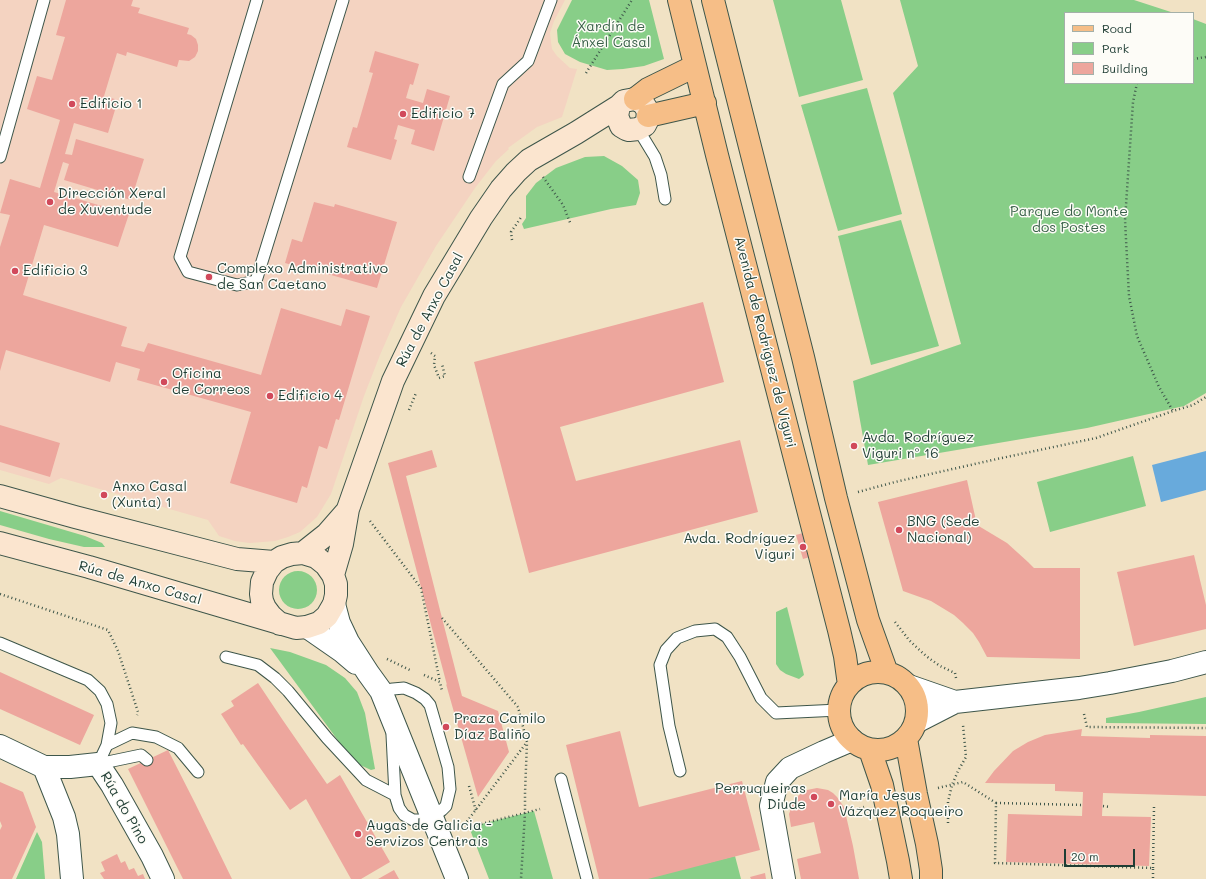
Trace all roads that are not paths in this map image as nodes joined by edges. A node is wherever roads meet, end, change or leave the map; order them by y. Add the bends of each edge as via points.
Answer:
1 (44, 0) edge
2 (257, 0) edge
3 (343, 0) edge
4 (551, 0) edge
5 (679, 0) edge
6 (713, 0) edge
7 (695, 66) junction
8 (627, 102) junction
9 (704, 103) junction
10 (637, 125) junction
11 (560, 143) junction
12 (0, 157) edge
13 (469, 177) dead end
14 (665, 199) dead end
15 (0, 496) edge
16 (357, 514) junction
17 (0, 543) edge
18 (303, 553) junction
19 (274, 562) junction
20 (333, 575) junction
21 (334, 604) junction
22 (280, 624) junction
23 (307, 628) junction
24 (0, 642) edge
25 (226, 657) dead end
26 (1206, 662) edge
27 (368, 673) junction
28 (887, 673) junction
29 (849, 685) junction
30 (909, 686) junction
31 (381, 691) junction
32 (955, 702) junction
33 (839, 710) junction
34 (390, 714) junction
35 (911, 730) junction
36 (861, 745) junction
37 (0, 746) edge
38 (102, 754) junction
39 (147, 760) dead end
40 (44, 767) junction
41 (680, 771) dead end
42 (198, 772) dead end
43 (561, 778) dead end
44 (395, 796) junction
45 (432, 817) junction
46 (72, 879) edge
47 (163, 879) edge
48 (457, 879) edge
49 (587, 879) edge
50 (784, 879) edge
51 (901, 879) edge
52 (931, 879) edge

1 - 12 lane
2 - 3 lane via 180,257 188,272 237,285 256,281
4 - 13 lane via 528,61 503,84
5 - 7 main road, Avenida de Rodríguez de Viguri
6 - 28 main road via 836,498 868,620
7 - 8 main road
7 - 9 main road, Avenida de Rodríguez de Viguri
8 - 10 street via 640,100 646,106
8 - 10 street via 617,116 621,126
8 - 11 street, Rúa de Anxo Casal
9 - 10 main road
9 - 29 main road, Avenida de Rodríguez de Viguri via 836,619
10 - 11 street, Rúa de Anxo Casal
10 - 14 lane via 655,157
11 - 16 street, Rúa de Anxo Casal via 529,160 501,189 434,296 393,381
15 - 19 street, Rúa de Anxo Casal via 237,559
16 - 18 street, Rúa de Anxo Casal
16 - 20 street, Rúa de Anxo Casal via 342,544
17 - 22 street, Rúa de Anxo Casal
18 - 19 street, Rúa de Anxo Casal via 282,557
18 - 20 street via 316,557
19 - 22 street via 262,582 261,594 265,608
20 - 21 street, Rúa de Anxo Casal via 336,584
21 - 23 street via 327,616
21 - 27 street via 348,642
22 - 23 street, Rúa de Anxo Casal
23 - 27 street via 343,652
24 - 38 lane via 88,680 100,691 107,704 111,723
25 - 44 lane via 258,666 275,678 366,780
26 - 32 street via 1110,684
27 - 31 street
28 - 29 main road via 868,673
28 - 30 main road via 903,680
29 - 33 main road via 843,694
30 - 32 street
30 - 35 main road via 917,703
31 - 34 street
31 - 45 lane via 404,688 425,698 430,705 448,767 450,789 446,806
32 - 35 street
33 - 36 main road via 841,726
33 - 41 lane via 776,712 761,698 727,637 715,629 695,631 677,638 666,650 660,665 669,726
34 - 44 lane
34 - 45 street
35 - 36 main road via 899,745 890,749 880,750
35 - 52 main road via 916,794 927,844
36 - 50 street via 824,752 790,768 777,782 771,806
36 - 51 main road via 882,785
37 - 40 street
38 - 39 lane via 141,755
38 - 40 street, Rúa do Pino via 70,767
38 - 42 lane via 132,733 156,737 178,748
38 - 47 street, Rúa do Pino via 112,785
40 - 46 street via 64,817
43 - 49 lane
44 - 45 lane via 404,815 413,820
45 - 48 street

